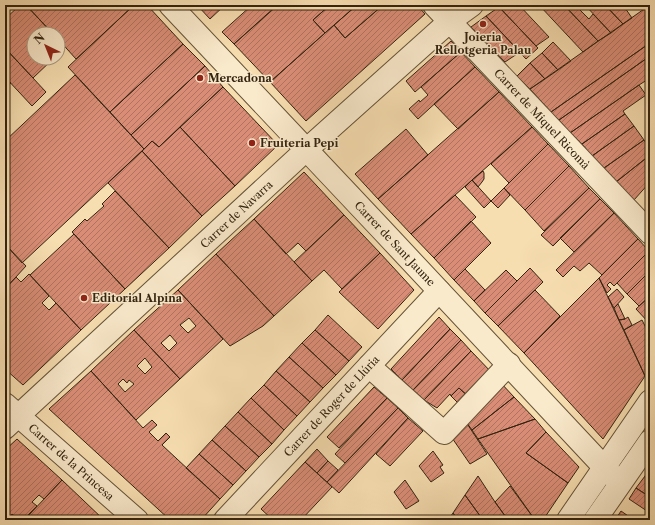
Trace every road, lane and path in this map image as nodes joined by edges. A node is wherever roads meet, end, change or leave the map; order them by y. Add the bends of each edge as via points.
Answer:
1 (170, 5) edge
2 (434, 5) edge
3 (472, 5) edge
4 (450, 21) junction
5 (306, 150) junction
6 (650, 233) edge
7 (439, 291) junction
8 (509, 364) junction
9 (369, 366) junction
10 (650, 401) edge
11 (9, 416) edge
12 (650, 441) edge
13 (604, 467) junction
14 (620, 483) junction
15 (137, 520) edge
16 (225, 520) edge
17 (568, 520) edge
18 (595, 520) edge

1 - 5 street, Carrer de Sant Jaume
2 - 4 street, Carrer de Miquel Ricomà
3 - 4 street, Carrer de Navarra
4 - 5 street, Carrer de Navarra
4 - 6 street, Carrer de Miquel Ricomà
5 - 7 street, Carrer de Sant Jaume
5 - 11 street, Carrer de Navarra
7 - 8 street, Carrer de Sant Jaume
7 - 9 street, Carrer de Roger de Llúria
8 - 9 street via 444,433
8 - 13 street, Carrer de Sant Jaume
9 - 16 street, Carrer de Roger de Llúria
10 - 13 street
11 - 15 street, Carrer de la Princesa
12 - 14 street
13 - 14 street, Carrer de Sant Jaume
13 - 17 street
14 - 18 street

